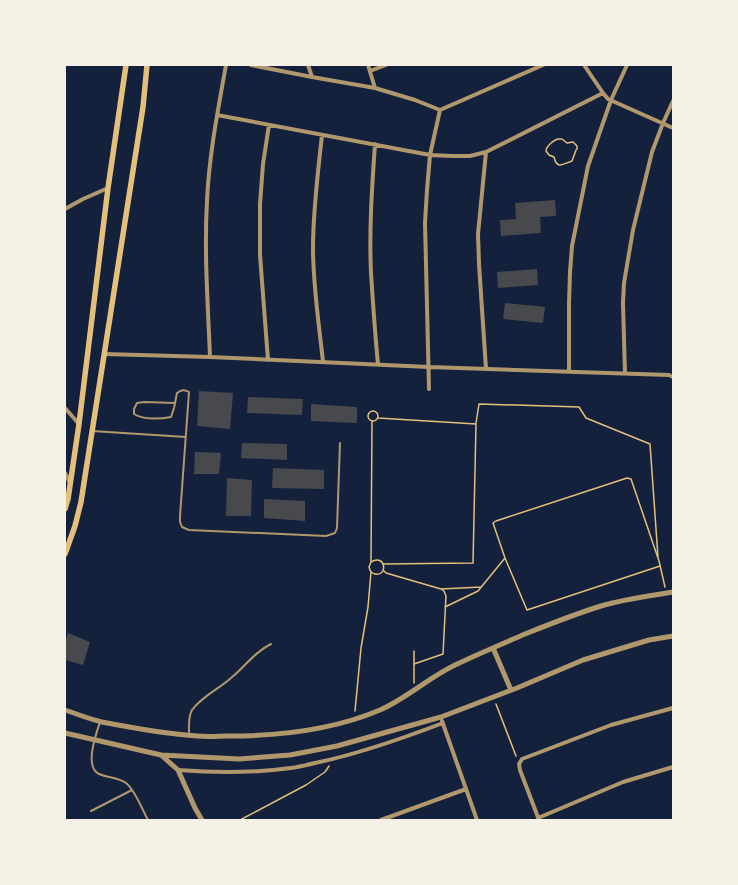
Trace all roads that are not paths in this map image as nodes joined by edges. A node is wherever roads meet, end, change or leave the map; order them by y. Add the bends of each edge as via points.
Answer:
1 (126, 65) edge
2 (147, 65) edge
3 (226, 65) edge
4 (251, 65) edge
5 (308, 65) edge
6 (368, 65) edge
7 (386, 65) edge
8 (544, 65) edge
9 (584, 65) edge
10 (627, 65) edge
11 (370, 71) junction
12 (312, 77) junction
13 (375, 88) junction
14 (603, 93) junction
15 (611, 100) junction
16 (673, 102) edge
17 (440, 110) junction
18 (217, 115) junction
19 (663, 123) junction
20 (269, 125) junction
21 (673, 128) edge
22 (322, 135) junction
23 (375, 144) junction
24 (486, 152) junction
25 (430, 155) junction
26 (108, 188) junction
27 (65, 209) edge
28 (104, 354) junction
29 (210, 357) junction
30 (268, 360) junction
31 (323, 362) junction
32 (378, 364) junction
33 (429, 367) junction
34 (486, 369) junction
35 (569, 371) junction
36 (625, 374) junction
37 (672, 375) edge
38 (429, 389) dead end
39 (175, 402) junction
40 (65, 408) edge
41 (78, 424) junction
42 (91, 431) junction
43 (186, 437) junction
44 (340, 443) dead end
45 (65, 473) edge
46 (70, 484) junction
47 (65, 509) edge
48 (65, 554) edge
49 (673, 592) edge
50 (673, 636) edge
51 (271, 644) dead end
52 (493, 648) junction
53 (511, 690) junction
54 (673, 708) edge
55 (65, 710) edge
56 (441, 717) junction
57 (100, 721) junction
58 (443, 723) junction
59 (65, 733) edge
60 (189, 735) junction
61 (95, 740) junction
62 (161, 755) junction
63 (673, 766) edge
64 (178, 770) junction
65 (466, 789) junction
66 (132, 790) junction
67 (91, 811) dead end
68 (538, 819) edge
69 (148, 820) edge
70 (202, 820) edge
71 (381, 820) edge
72 (477, 820) edge

1 - 26 main road
2 - 28 main road via 143,107
3 - 18 street
4 - 12 street
5 - 12 street
6 - 11 street
7 - 11 street
8 - 17 street
9 - 14 street
10 - 15 street
11 - 13 street
12 - 13 street
13 - 17 street
14 - 15 street
14 - 24 street
15 - 19 street
15 - 35 street via 588,166 572,246
16 - 19 street
17 - 25 street
18 - 20 street
18 - 29 street via 210,159 205,247
19 - 21 street
19 - 36 street via 641,192 624,283
20 - 22 street
20 - 30 street via 260,204 260,247
22 - 23 street
22 - 31 street via 313,248
23 - 25 street
23 - 32 street via 371,272
24 - 25 street via 470,156
24 - 34 street via 478,234
25 - 33 street via 425,223
26 - 27 street
26 - 41 main road
28 - 29 street
28 - 42 main road
29 - 30 street
30 - 31 street
31 - 32 street
32 - 33 street
33 - 34 street
33 - 38 street
34 - 35 street
35 - 36 street
36 - 37 street
39 - 39 lane via 137,403 134,414 138,417 171,417
39 - 43 lane via 177,393 181,390 189,392
40 - 41 street
41 - 46 main road
42 - 43 lane
42 - 48 main road via 81,502
43 - 44 lane via 180,516 182,527 189,530 313,536 326,536 335,533 337,528
45 - 46 street
46 - 47 main road
49 - 52 street via 601,606 564,618
50 - 53 street via 649,640 583,660
51 - 60 lane via 191,711 188,721
52 - 53 street
52 - 60 street via 431,678 396,702 354,719 280,734
53 - 56 street
54 - 68 street via 611,725 522,759 519,764 520,770
55 - 57 street
56 - 58 street
56 - 62 street via 337,746 290,755 239,759
57 - 60 street
57 - 61 lane
58 - 64 street via 336,759 292,768 246,772
58 - 65 street
59 - 61 street
61 - 62 street
61 - 66 lane via 92,758 94,771 125,782
62 - 64 street
63 - 68 street via 624,782
64 - 70 street
65 - 71 street
65 - 72 street
66 - 67 lane
66 - 69 lane

